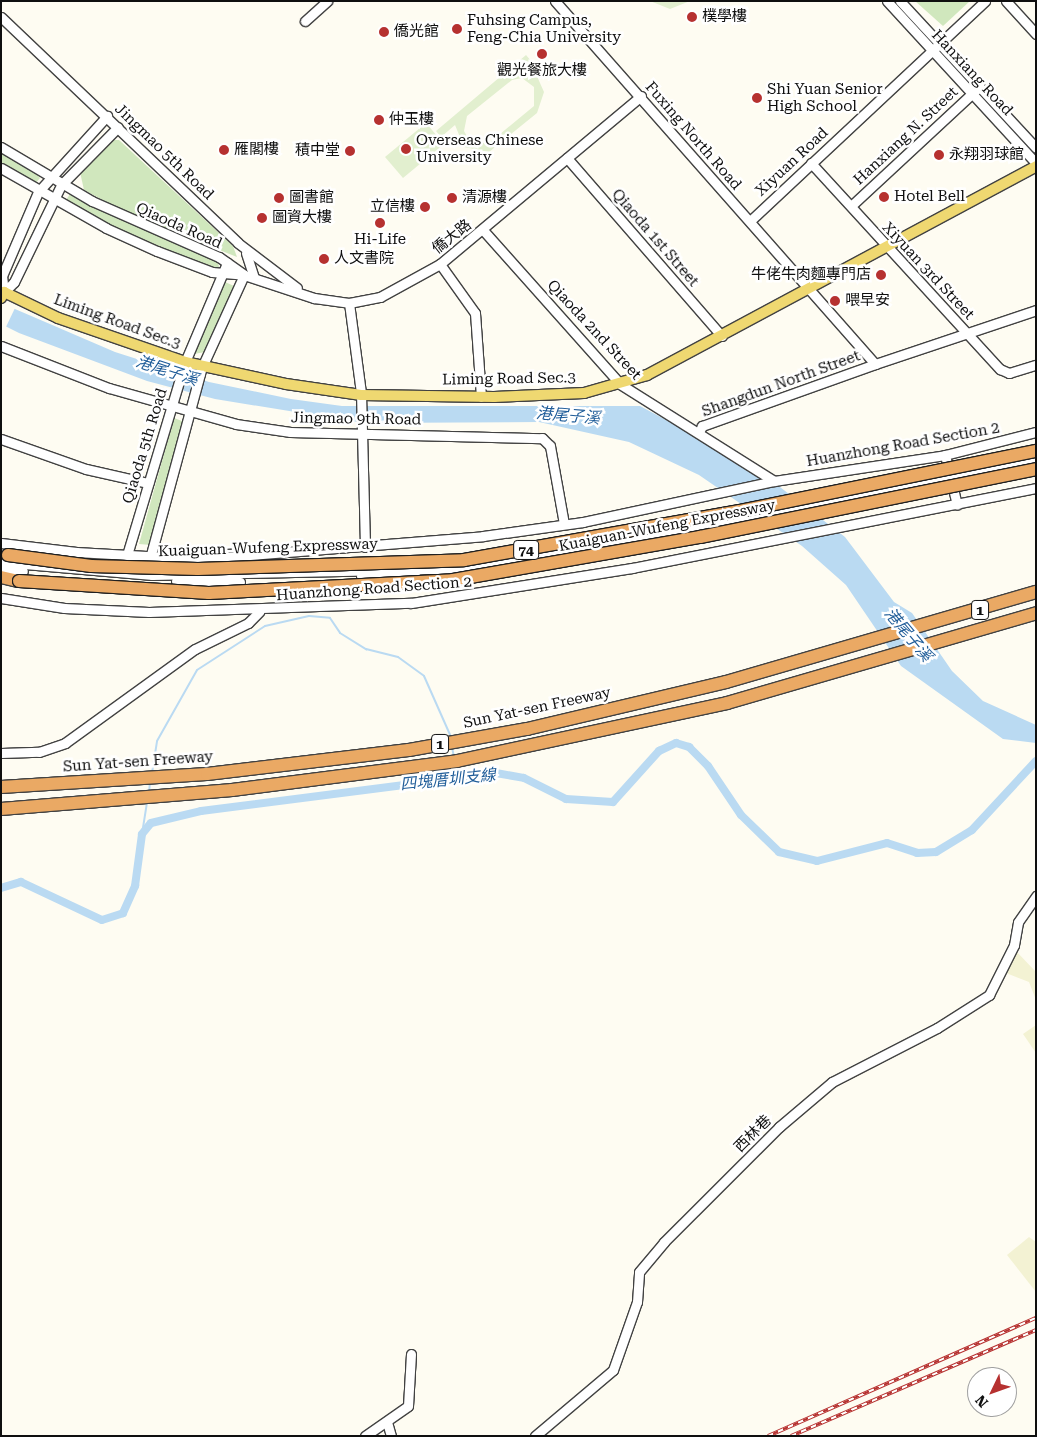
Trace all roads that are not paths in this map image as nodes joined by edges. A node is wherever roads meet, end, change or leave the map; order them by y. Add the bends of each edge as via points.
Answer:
1 (327, 1) edge
2 (555, 1) edge
3 (887, 1) edge
4 (900, 1) edge
5 (984, 1) edge
6 (1006, 1) edge
7 (1, 16) edge
8 (305, 21) dead end
9 (1036, 34) edge
10 (939, 43) junction
11 (932, 50) junction
12 (980, 87) junction
13 (972, 94) junction
14 (641, 96) junction
15 (107, 116) junction
16 (118, 127) junction
17 (1, 147) edge
18 (1036, 148) edge
19 (567, 158) junction
20 (811, 163) junction
21 (1036, 165) edge
22 (1, 168) edge
23 (49, 177) junction
24 (61, 185) junction
25 (38, 192) junction
26 (52, 199) junction
27 (851, 206) junction
28 (750, 221) junction
29 (483, 230) junction
30 (238, 243) junction
31 (888, 247) junction
32 (227, 263) junction
33 (440, 264) junction
34 (222, 273) junction
35 (244, 275) junction
36 (254, 277) junction
37 (810, 289) junction
38 (2, 293) edge
39 (314, 298) junction
40 (349, 303) junction
41 (1036, 310) edge
42 (967, 333) junction
43 (722, 336) junction
44 (1, 346) edge
45 (184, 362) junction
46 (875, 364) junction
47 (1036, 365) edge
48 (202, 367) junction
49 (620, 384) junction
50 (361, 395) junction
51 (481, 398) junction
52 (170, 406) junction
53 (188, 412) junction
54 (363, 432) junction
55 (699, 432) junction
56 (1036, 432) edge
57 (1, 439) edge
58 (1036, 451) edge
59 (944, 455) junction
60 (1036, 459) edge
61 (1036, 464) edge
62 (1036, 469) edge
63 (950, 480) junction
64 (774, 481) junction
65 (148, 483) junction
66 (1036, 488) edge
67 (957, 505) junction
68 (807, 507) junction
69 (564, 524) junction
70 (1, 543) edge
71 (365, 547) junction
72 (127, 555) junction
73 (3, 556) edge
74 (150, 558) junction
75 (1, 568) edge
76 (1, 579) edge
77 (1036, 592) edge
78 (1, 598) edge
79 (259, 612) junction
80 (1036, 613) edge
81 (1, 753) edge
82 (1, 787) edge
83 (1, 809) edge
84 (1036, 896) edge
85 (410, 1354) dead end
86 (387, 1422) junction
87 (365, 1436) edge
88 (391, 1436) edge
89 (535, 1436) edge

1 - 8 street
2 - 14 street, Fuxing North Road
3 - 11 street, Hanxiang Road
4 - 10 street, Hanxiang Road
5 - 10 street, Xiyuan Road
6 - 9 street
7 - 15 street, Jingmao 5th Road
10 - 11 street, Xiyuan Road
10 - 12 street, Hanxiang Road
11 - 13 street, Hanxiang Road
11 - 20 street, Xiyuan Road
12 - 13 street, Hanxiang N. Street
12 - 18 street, Hanxiang Road
13 - 21 street, Hanxiang Road
13 - 27 street, Hanxiang N. Street
14 - 19 street, 僑大路
14 - 28 street, Fuxing North Road
15 - 16 street, Jingmao 5th Road
15 - 23 street
16 - 24 street
16 - 30 street, Jingmao 5th Road
17 - 23 street, Qiaoda Road
19 - 29 street, 僑大路
19 - 43 street, Qiaoda 1st Street
20 - 27 street, Xiyuan 3rd Street
20 - 28 street, Xiyuan Road
21 - 31 main road, Liming Road Sec.3
22 - 25 street, Qiaoda Road
23 - 24 street, Qiaoda Road
23 - 25 street
24 - 26 street
24 - 32 street, Qiaoda Road
25 - 26 street, Qiaoda Road
25 - 38 street via 2,276
26 - 34 street, Qiaoda Road via 157,251
26 - 38 street via 14,282
27 - 31 street, Xiyuan 3rd Street
28 - 37 street, Fuxing North Road
29 - 33 street, 僑大路
29 - 49 street, Qiaoda 2nd Street
30 - 36 street via 252,262
30 - 39 street, Jingmao 5th Road
31 - 37 main road, Liming Road Sec.3
31 - 42 street, Xiyuan 3rd Street
32 - 34 street, Qiaoda 5th Road
32 - 35 street, Qiaoda Road
33 - 40 street, 僑大路 via 380,297
33 - 51 street via 475,313
34 - 35 street, Qiaoda Road
34 - 45 street, Qiaoda 5th Road
35 - 36 street, 僑大路
35 - 48 street
36 - 39 street, 僑大路
37 - 43 main road, Liming Road Sec.3
37 - 46 street, Fuxing North Road
38 - 45 main road, Liming Road Sec.3 via 58,318
39 - 40 street, 僑大路
40 - 50 street
41 - 42 street, Shangdun North Street
42 - 46 street, Shangdun North Street
42 - 47 street, Xiyuan 3rd Street via 1004,372
43 - 49 main road, Liming Road Sec.3
44 - 52 street, Jingmao 9th Road via 48,367
45 - 48 main road, Liming Road Sec.3
45 - 52 street, Qiaoda 5th Road
46 - 55 street, Shangdun North Street via 702,426
48 - 50 main road, Liming Road Sec.3
48 - 53 street
49 - 51 main road, Liming Road Sec.3 via 565,395
49 - 55 street, Qiaoda 2nd Street
50 - 51 main road, Liming Road Sec.3
50 - 54 street
52 - 53 street, Jingmao 9th Road
52 - 65 street, Qiaoda 5th Road
53 - 54 street, Jingmao 9th Road via 290,432
53 - 74 street
54 - 69 street, Jingmao 9th Road via 546,440
54 - 71 street
55 - 64 street, Qiaoda 2nd Street
56 - 59 street, Huanzhong Road Section 2
57 - 65 street via 86,469
58 - 73 highway, Kuaiguan-Wufeng Expressway / 74, bridge via 740,512 464,560 198,569 91,566
59 - 63 street
59 - 64 street, Huanzhong Road Section 2
60 - 63 street
61 - 63 street
62 - 76 highway, Kuaiguan-Wufeng Expressway / 74, bridge via 700,537 453,580 208,593
63 - 67 street
63 - 68 street
64 - 69 street, Huanzhong Road Section 2
65 - 72 street, Qiaoda 5th Road
66 - 67 street
67 - 79 street, Huanzhong Road Section 2 via 475,596
68 - 73 street, Huanzhong Road Section 2 via 448,569 152,575
68 - 75 street, Huanzhong Road Section 2 via 530,562 438,574 209,582
69 - 71 street
70 - 72 street
71 - 74 street via 200,559
72 - 74 street
77 - 82 highway, Sun Yat-sen Freeway / 1 via 869,642 606,710 409,750 207,774
78 - 79 street, Huanzhong Road Section 2 via 130,612
79 - 81 street via 248,623 195,649 65,743 39,752
80 - 83 highway, 1 via 882,661 728,703 457,761 232,790
84 - 89 street, 西林巷 via 1018,922 1014,945 986,998 832,1082 789,1118 670,1236 639,1272 637,1302 613,1370
85 - 86 street via 410,1402
86 - 87 street
86 - 88 street

